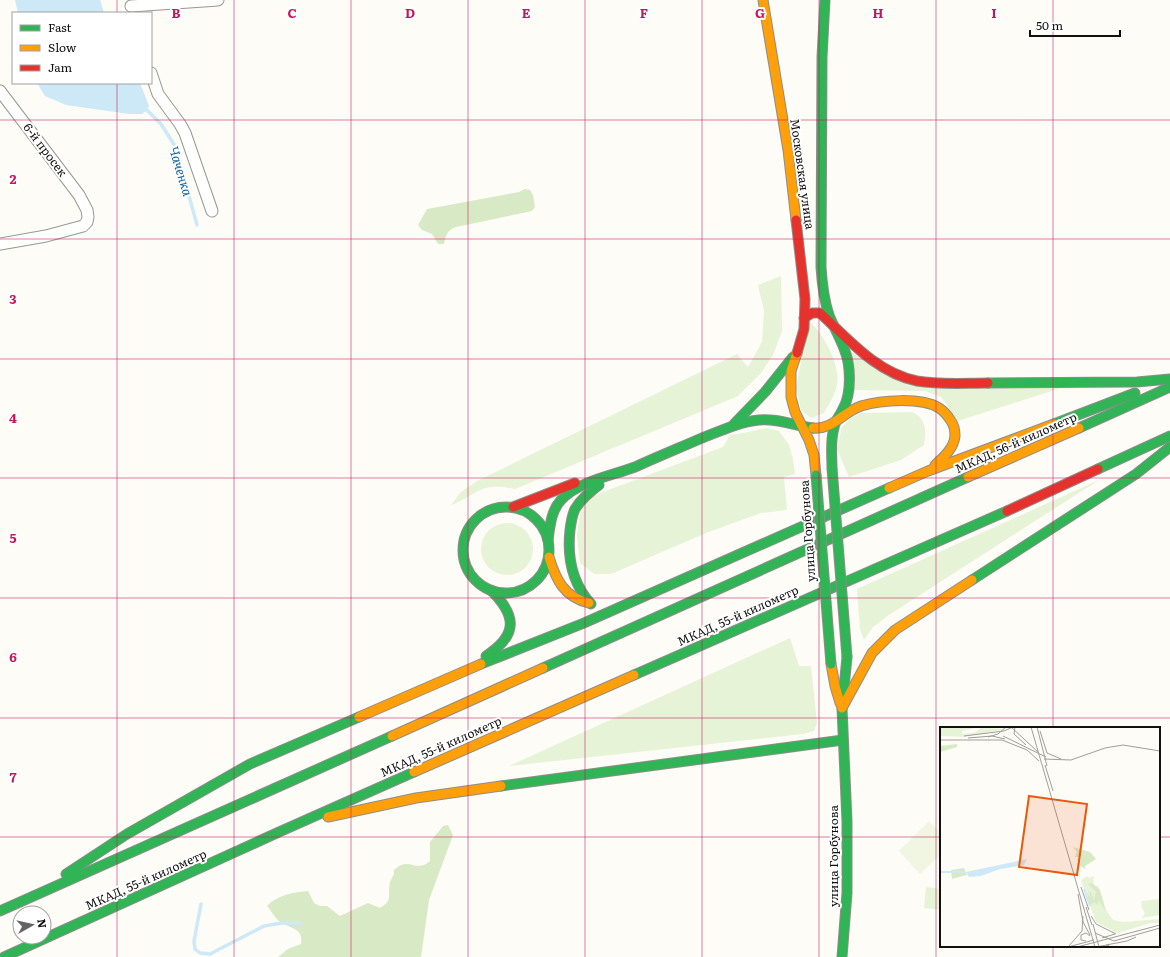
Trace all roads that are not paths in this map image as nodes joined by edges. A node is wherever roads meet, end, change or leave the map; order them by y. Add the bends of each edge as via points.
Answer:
1 (218, 0) edge
2 (763, 0) edge
3 (825, 0) edge
4 (132, 6) edge
5 (152, 76) edge
6 (0, 91) edge
7 (212, 211) dead end
8 (0, 244) edge
9 (804, 318) junction
10 (836, 327) junction
11 (797, 351) junction
12 (1170, 380) edge
13 (1170, 387) edge
14 (835, 422) junction
15 (801, 425) junction
16 (732, 426) junction
17 (1170, 436) edge
18 (1170, 447) edge
19 (928, 470) junction
20 (619, 473) junction
21 (513, 507) junction
22 (548, 540) junction
23 (549, 557) junction
24 (491, 590) junction
25 (651, 593) junction
26 (591, 604) junction
27 (831, 664) junction
28 (863, 670) junction
29 (464, 672) junction
30 (846, 678) junction
31 (842, 708) junction
32 (843, 740) junction
33 (279, 832) junction
34 (35, 895) junction
35 (2, 910) edge
36 (4, 957) edge
37 (842, 957) edge

1 - 4 street
2 - 9 main road, Московская улица via 788,150 801,263
3 - 10 main road, Московская улица via 820,253 827,309
5 - 7 street via 158,94 185,133
6 - 8 street, 6-й просек via 79,195 88,217 87,222 78,228
9 - 10 main road via 812,313 820,313
9 - 11 main road, Московская улица via 804,329
10 - 12 main road via 856,348 882,367 906,378 933,383
10 - 14 main road, улица Горбунова via 846,352 849,383 847,398
11 - 15 main road, улица Горбунова via 791,371 791,397
11 - 16 main road via 768,391
12 - 19 main road
13 - 34 main road, МКАД, 56-й километр
14 - 15 main road via 823,428
14 - 19 main road via 854,408 867,404 920,402 937,406 947,414 952,423 954,443 950,452
14 - 30 main road, улица Горбунова, bridge via 832,468 847,656
15 - 16 main road via 778,420 762,420
15 - 27 main road, улица Горбунова, bridge via 814,455
16 - 20 main road
17 - 33 main road, МКАД, 55-й километр via 995,516
18 - 28 main road via 1136,474 895,630 872,653
19 - 25 main road
20 - 21 main road via 585,478
20 - 22 main road via 580,487 561,500 551,518
20 - 26 main road via 591,490 582,499 574,510 571,522 568,550 570,564 580,592
21 - 22 main road via 535,518
21 - 24 main road via 496,508 481,515 469,527 466,535 463,551 467,568 477,581
22 - 23 main road
23 - 24 main road via 540,576 524,589 508,593
23 - 26 main road via 556,579 563,590 571,597
24 - 29 main road via 508,612 510,623 507,636 499,648
25 - 26 main road
25 - 29 main road
27 - 30 main road via 841,677
27 - 31 main road, улица Горбунова
28 - 30 main road via 857,676
28 - 31 main road
29 - 34 main road via 250,764 127,834
30 - 31 main road, улица Горбунова
31 - 32 main road, улица Горбунова
32 - 33 main road via 416,798 358,810
32 - 37 main road, улица Горбунова via 848,861
33 - 36 main road, МКАД, 55-й километр
34 - 35 main road

